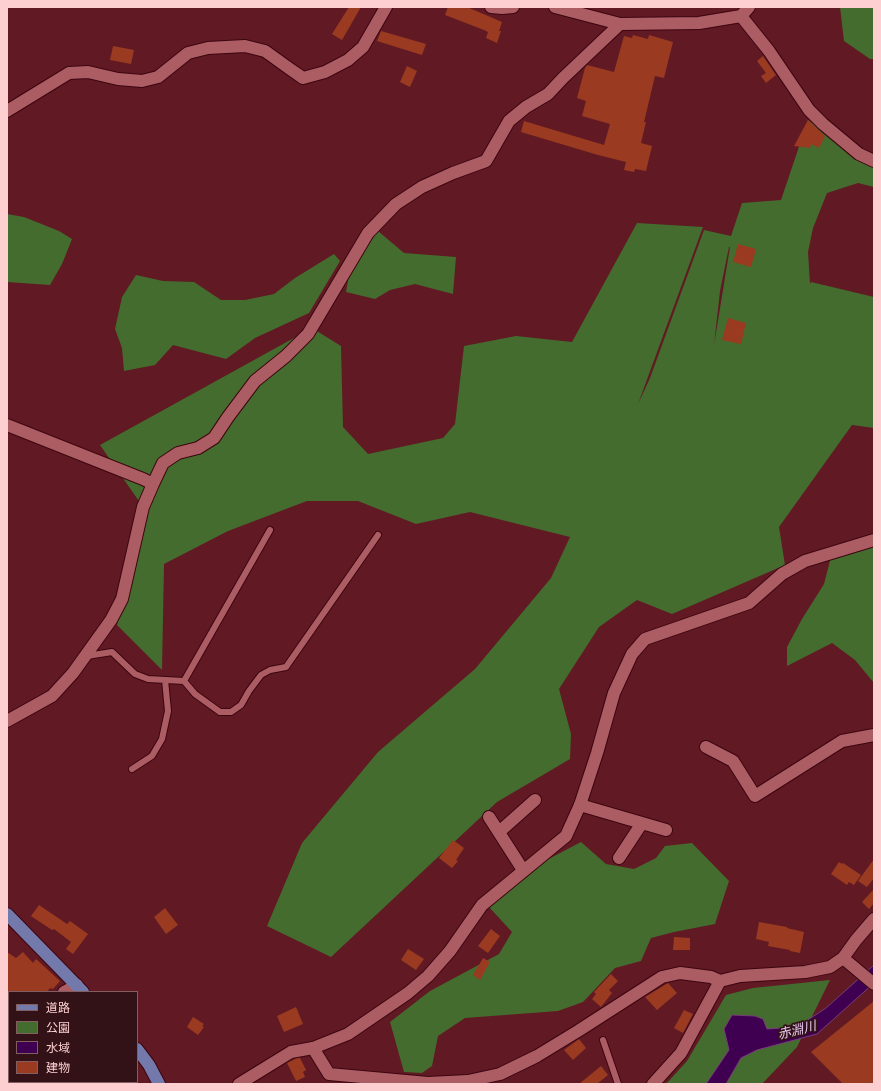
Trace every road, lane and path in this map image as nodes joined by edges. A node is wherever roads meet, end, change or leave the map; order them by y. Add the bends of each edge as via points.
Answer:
1 (386, 7) edge
2 (491, 7) edge
3 (513, 7) edge
4 (555, 7) edge
5 (745, 12) edge
6 (620, 24) junction
7 (7, 111) edge
8 (874, 161) edge
9 (7, 425) edge
10 (153, 484) junction
11 (270, 530) dead end
12 (378, 535) dead end
13 (874, 540) edge
14 (85, 656) junction
15 (165, 680) junction
16 (184, 681) junction
17 (7, 721) edge
18 (874, 736) edge
19 (706, 748) dead end
20 (132, 769) dead end
21 (535, 800) dead end
22 (580, 805) junction
23 (489, 817) dead end
24 (642, 823) junction
25 (666, 830) dead end
26 (499, 832) junction
27 (619, 858) dead end
28 (523, 870) junction
29 (7, 914) edge
30 (874, 918) edge
31 (843, 958) junction
32 (720, 981) junction
33 (874, 984) edge
34 (80, 988) edge
35 (68, 991) edge
36 (602, 1040) dead end
37 (313, 1048) junction
38 (138, 1050) edge
39 (159, 1084) edge
40 (239, 1084) edge
41 (618, 1084) edge
42 (653, 1084) edge

1 - 7 street via 363,47 348,60 325,72 303,78 266,51 245,46 208,48 188,53 158,77 142,81 88,72 69,73
2 - 3 street
4 - 6 street
5 - 6 street via 699,23
5 - 8 street via 809,110 859,154
6 - 10 street via 548,94 509,121 486,161 422,187 396,204 368,233 308,334 255,381 214,438 198,448 178,453 163,462
9 - 10 street
10 - 14 street via 143,507 122,599 111,620
11 - 16 lane
12 - 16 lane via 286,666 261,675 241,705 231,712 220,712 195,694
13 - 22 street via 805,561 782,574 749,603 645,639 632,654 614,693
14 - 15 lane via 112,652 135,674 148,679
14 - 17 street via 52,696
15 - 16 lane
15 - 20 lane via 168,711 162,739 152,756
18 - 19 street via 842,741 755,796 733,761
21 - 26 street
22 - 24 street
22 - 28 street via 566,836
23 - 26 street
24 - 25 street
24 - 27 street
26 - 28 street
28 - 37 street via 482,905 450,951 428,976 408,993 348,1034
29 - 34 main road
30 - 31 street
31 - 32 street via 830,967 804,972 740,976
31 - 33 street
32 - 37 street via 711,976 680,973 662,977 537,1056 500,1074 468,1081 428,1083 329,1074
32 - 42 street via 681,1053
34 - 35 street
36 - 41 lane
37 - 40 street via 291,1052
38 - 39 main road

